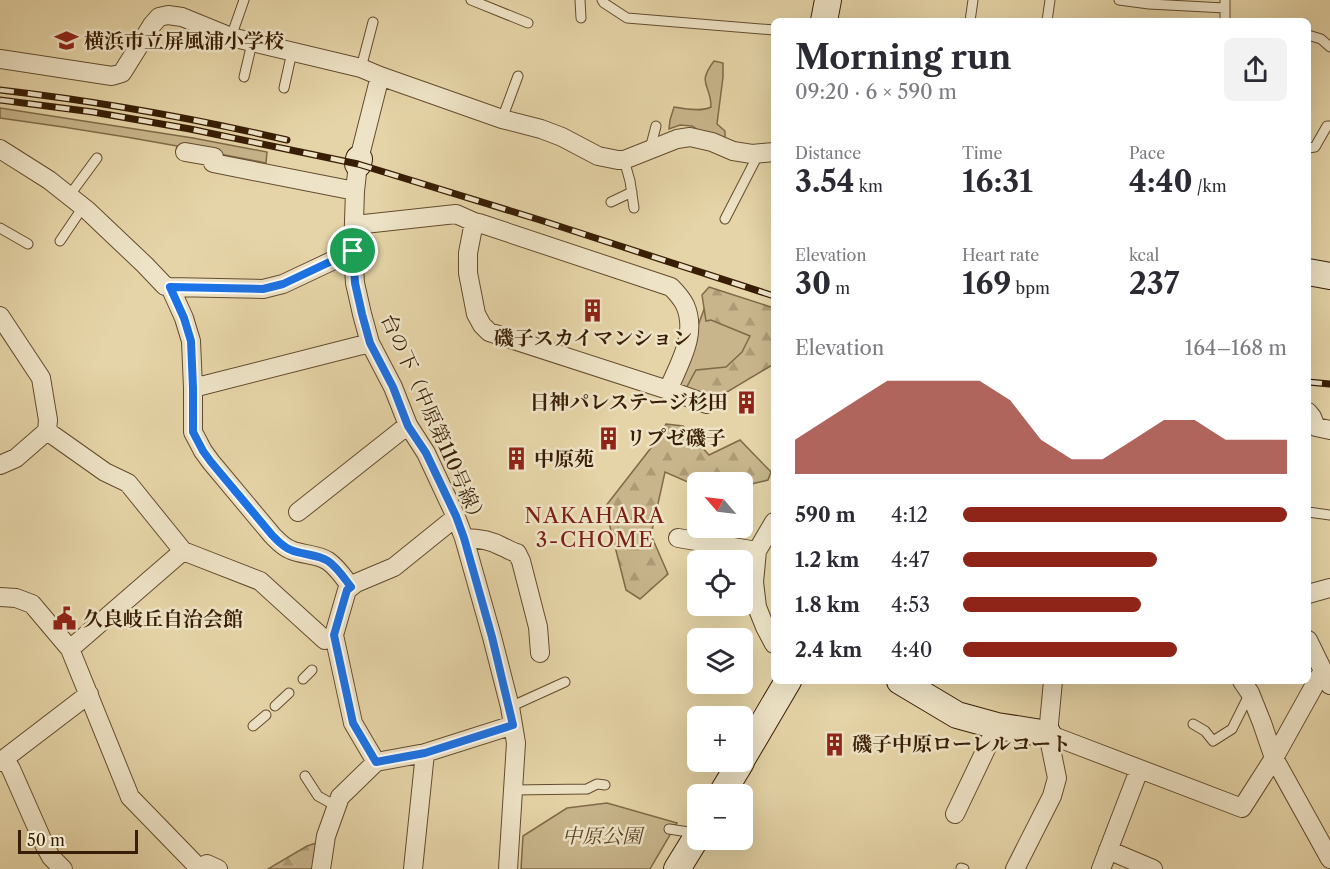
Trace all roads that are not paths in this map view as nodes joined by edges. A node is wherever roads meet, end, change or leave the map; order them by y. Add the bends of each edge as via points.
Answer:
1 (244, 0) edge
2 (471, 0) edge
3 (580, 0) edge
4 (602, 0) edge
5 (828, 0) edge
6 (973, 0) edge
7 (1050, 0) edge
8 (1119, 0) edge
9 (1225, 4) edge
10 (581, 18) dead end
11 (825, 18) edge
12 (970, 18) edge
13 (1047, 18) edge
14 (373, 22) dead end
15 (528, 23) dead end
16 (771, 30) edge
17 (1311, 36) edge
18 (231, 38) junction
19 (252, 43) junction
20 (1330, 47) edge
21 (292, 52) junction
22 (0, 59) edge
23 (361, 68) junction
24 (380, 76) junction
25 (518, 76) dead end
26 (244, 77) dead end
27 (284, 88) dead end
28 (502, 118) junction
29 (656, 126) dead end
30 (1330, 126) edge
31 (1311, 148) edge
32 (0, 149) edge
33 (650, 149) junction
34 (186, 152) dead end
35 (766, 153) edge
36 (97, 158) dead end
37 (624, 160) junction
38 (355, 191) junction
39 (632, 192) junction
40 (69, 196) junction
41 (611, 202) dead end
42 (83, 207) junction
43 (634, 207) dead end
44 (726, 219) dead end
45 (474, 222) junction
46 (355, 225) junction
47 (0, 228) edge
48 (60, 241) dead end
49 (28, 244) dead end
50 (353, 251) junction
51 (1311, 273) edge
52 (1330, 276) edge
53 (170, 287) junction
54 (0, 316) edge
55 (370, 343) junction
56 (193, 388) junction
57 (669, 390) junction
58 (707, 404) dead end
59 (408, 426) junction
60 (46, 431) junction
61 (0, 465) edge
62 (298, 512) dead end
63 (1311, 512) edge
64 (1330, 515) edge
65 (456, 516) junction
66 (771, 527) edge
67 (464, 538) junction
68 (678, 538) dead end
69 (757, 550) junction
70 (183, 551) junction
71 (351, 587) junction
72 (1330, 588) edge
73 (1311, 593) edge
74 (0, 597) edge
75 (771, 639) edge
76 (331, 642) junction
77 (1311, 646) edge
78 (70, 649) junction
79 (540, 653) dead end
80 (312, 670) dead end
81 (1326, 678) edge
82 (303, 679) dead end
83 (565, 682) dead end
84 (786, 684) edge
85 (905, 684) edge
86 (1053, 684) edge
87 (1246, 687) edge
88 (289, 693) dead end
89 (88, 694) junction
90 (275, 706) dead end
91 (510, 707) junction
92 (266, 715) dead end
93 (1193, 724) dead end
94 (513, 725) junction
95 (254, 726) dead end
96 (997, 726) junction
97 (1048, 734) junction
98 (753, 741) edge
99 (425, 753) junction
100 (1274, 758) junction
101 (2, 760) edge
102 (376, 762) junction
103 (1139, 770) junction
104 (305, 776) dead end
105 (605, 785) dead end
106 (512, 790) junction
107 (336, 806) junction
108 (955, 814) dead end
109 (669, 829) dead end
110 (687, 833) edge
111 (689, 850) edge
112 (1108, 850) junction
113 (1330, 859) edge
114 (197, 868) edge
115 (63, 869) edge
116 (218, 869) edge
117 (321, 869) edge
118 (413, 869) edge
119 (508, 869) edge
120 (677, 869) edge
121 (1015, 869) edge
122 (1101, 869) edge
123 (1153, 869) edge

1 - 18 lane
2 - 15 lane
3 - 10 lane
4 - 16 lane via 627,18
5 - 11 street
6 - 12 lane
7 - 13 lane
8 - 9 lane
14 - 23 lane
17 - 20 lane
18 - 19 street
18 - 22 street via 168,15 159,17 152,25 123,73 112,76
19 - 21 street
19 - 26 lane
21 - 23 street
21 - 27 lane
23 - 24 street
24 - 28 street
24 - 38 street, 台の下（中原第110号線） via 358,162
25 - 28 lane
28 - 37 street via 562,137 598,156
29 - 33 lane
30 - 31 lane
32 - 40 street
33 - 35 street via 690,137 733,150
33 - 37 street
34 - 38 street via 214,157 213,163
35 - 44 lane
36 - 40 lane
37 - 39 lane
38 - 46 street, 台の下（中原第110号線）
39 - 41 lane
39 - 43 lane
40 - 42 street
42 - 48 lane
42 - 53 street
45 - 46 street via 456,214
45 - 57 street via 468,273 476,314 489,332
45 - 57 street via 671,287 685,304 689,329 688,344
46 - 50 street, 台の下（中原第110号線）
47 - 49 lane
50 - 53 street via 283,284 263,289
50 - 55 street, 台の下（中原第110号線） via 355,283
51 - 52 street
53 - 56 street via 191,341
54 - 60 street via 41,378 48,420
55 - 56 street
55 - 59 street, 台の下（中原第110号線）
56 - 71 street via 193,432 211,462 282,544 292,551 327,560
57 - 58 street
59 - 62 street
59 - 65 street, 台の下（中原第110号線） via 426,453
60 - 61 street via 16,458
60 - 70 street via 105,472 128,483
63 - 64 lane
65 - 67 street, 台の下（中原第110号線）
65 - 71 street via 394,567
66 - 69 street
67 - 79 street via 481,538 517,553 538,627
67 - 91 street, 台の下（中原第110号線）
68 - 69 street
69 - 75 street via 754,582 758,607
70 - 76 street via 260,582
70 - 78 street
71 - 76 street
72 - 73 street
74 - 78 street via 32,604
76 - 102 street via 353,723
77 - 81 street
78 - 89 street
80 - 82 lane
81 - 100 street
83 - 91 lane
84 - 98 street
85 - 96 street via 957,715
86 - 97 street
87 - 93 lane via 1232,729 1213,741
87 - 100 street
88 - 90 lane
89 - 101 street
89 - 114 street via 130,797
91 - 94 street, 台の下（中原第110号線）
92 - 95 lane
94 - 99 street
94 - 106 street, 台の下（中原第110号線） via 516,743
96 - 97 street
96 - 108 street
97 - 103 street
97 - 121 street via 1057,778 1052,796
99 - 102 street
99 - 118 street
100 - 103 street via 1242,808
100 - 113 street
101 - 115 street via 12,769 51,857
102 - 107 street via 340,797
103 - 112 street
104 - 107 lane via 318,796
105 - 106 lane
106 - 119 street, 台の下（中原第110号線）
107 - 117 street
109 - 110 lane
111 - 120 street
112 - 122 street
112 - 123 street
114 - 116 street via 207,864

